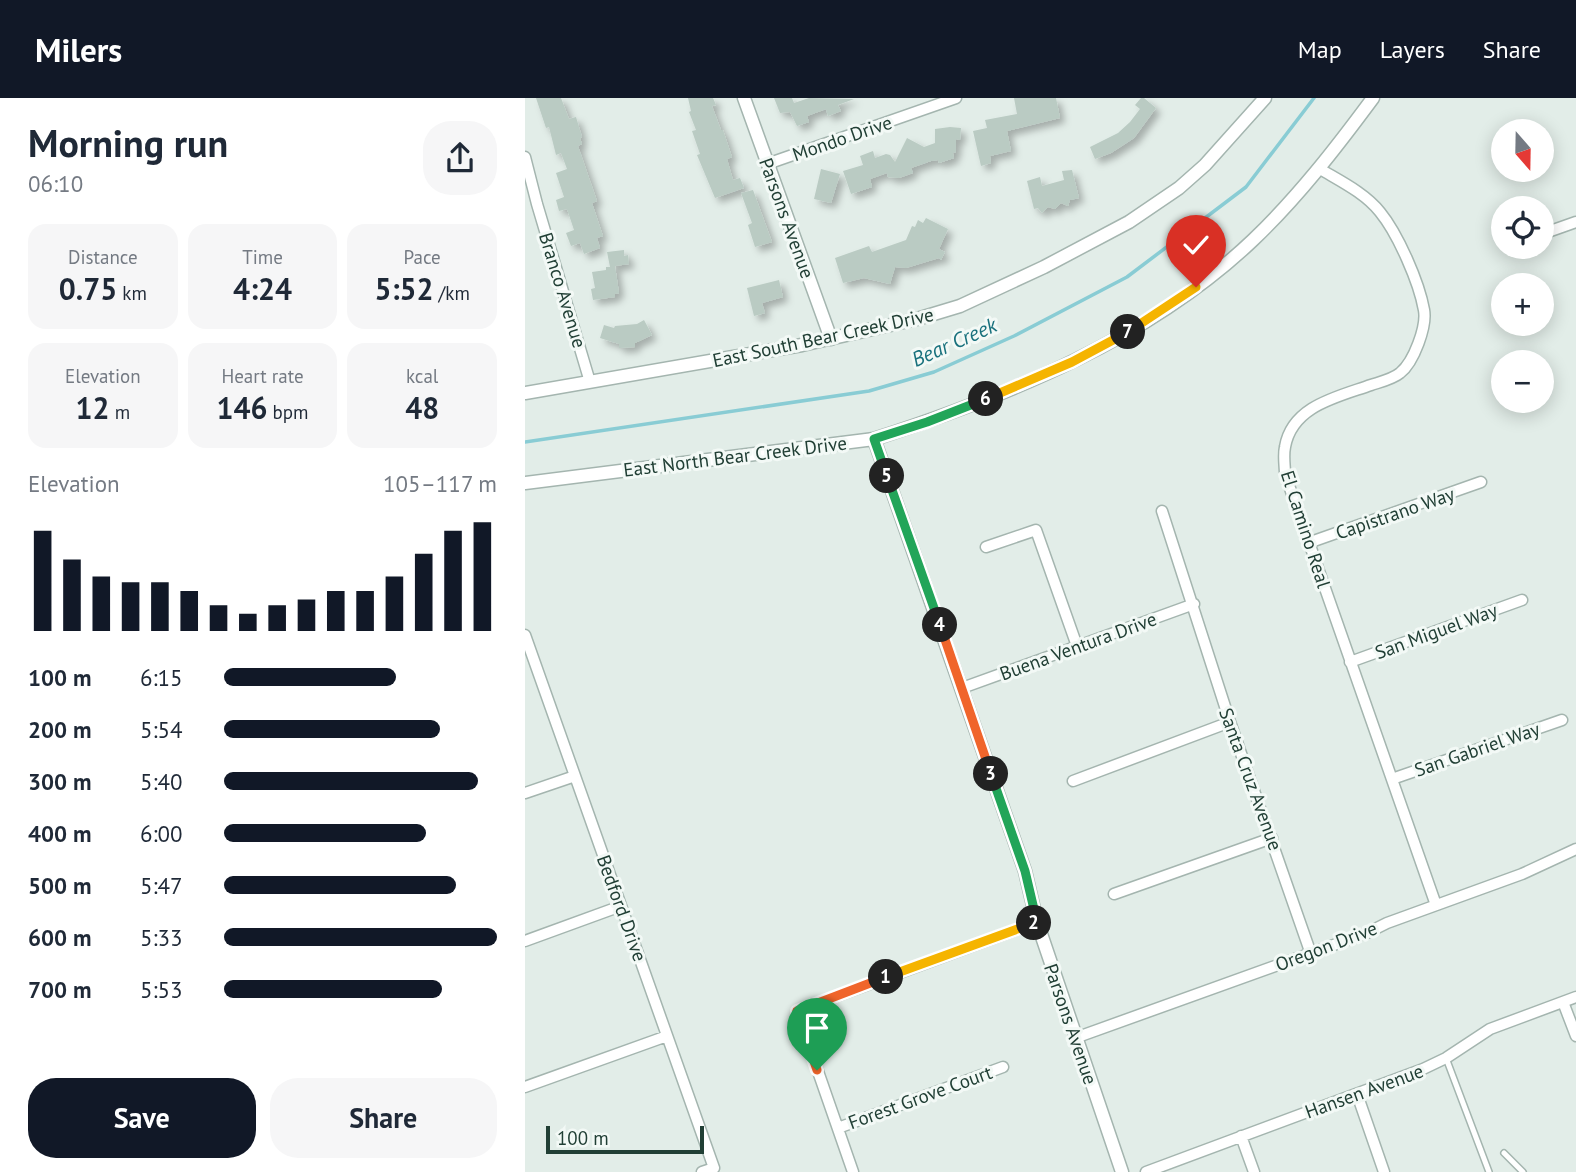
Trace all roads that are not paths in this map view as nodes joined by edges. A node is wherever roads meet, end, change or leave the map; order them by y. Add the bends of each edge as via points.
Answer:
1 (744, 98) edge
2 (956, 98) edge
3 (1265, 98) edge
4 (1373, 98) edge
5 (525, 157) edge
6 (767, 164) junction
7 (1320, 169) junction
8 (1576, 222) edge
9 (1554, 230) edge
10 (831, 339) junction
11 (590, 382) junction
12 (525, 393) edge
13 (874, 439) junction
14 (1481, 482) dead end
15 (525, 483) edge
16 (1162, 511) dead end
17 (1308, 543) junction
18 (986, 547) dead end
19 (1522, 600) dead end
20 (1193, 604) junction
21 (526, 642) edge
22 (1077, 646) junction
23 (1350, 662) junction
24 (962, 688) junction
25 (1562, 720) dead end
26 (1230, 722) junction
27 (575, 776) junction
28 (1392, 779) junction
29 (1073, 781) dead end
30 (525, 793) edge
31 (1272, 838) junction
32 (1576, 849) edge
33 (1114, 894) dead end
34 (1436, 905) junction
35 (621, 906) junction
36 (1037, 922) junction
37 (525, 941) edge
38 (1311, 954) junction
39 (1576, 997) edge
40 (1563, 1002) junction
41 (667, 1036) junction
42 (1576, 1037) edge
43 (1075, 1038) junction
44 (1446, 1058) junction
45 (1003, 1066) dead end
46 (525, 1087) edge
47 (1357, 1094) junction
48 (838, 1128) junction
49 (1241, 1136) junction
50 (1504, 1153) dead end
51 (702, 1172) edge
52 (853, 1172) edge
53 (1122, 1172) edge
54 (1146, 1172) edge
55 (1254, 1172) edge
56 (1384, 1172) edge
57 (1489, 1172) edge
58 (1523, 1172) edge

1 - 6 street, Parsons Avenue
2 - 6 street, Mondo Drive
3 - 10 street, East South Bear Creek Drive via 1205,165 1129,222 960,306
4 - 7 street, East North Bear Creek Drive
5 - 11 street, Branco Avenue
6 - 10 street, Parsons Avenue
7 - 13 street, East North Bear Creek Drive via 1252,240 1149,320 1072,362
7 - 17 street, El Camino Real via 1380,213 1406,258 1425,311 1422,333 1400,373 1315,406 1289,433 1284,448 1285,474
8 - 9 street
10 - 11 street, East South Bear Creek Drive
11 - 12 street, East South Bear Creek Drive
13 - 15 street, East North Bear Creek Drive
13 - 24 street, Parsons Avenue
14 - 17 street, Capistrano Way
16 - 20 street, Santa Cruz Avenue
17 - 23 street, El Camino Real
18 - 22 street via 1036,530
19 - 23 street, San Miguel Way
20 - 22 street, Buena Ventura Drive
20 - 26 street, Santa Cruz Avenue
21 - 27 street, Bedford Drive
22 - 24 street, Buena Ventura Drive
23 - 28 street, El Camino Real
24 - 36 street, Parsons Avenue via 1025,871
25 - 28 street, San Gabriel Way
26 - 29 street
26 - 31 street, Santa Cruz Avenue
27 - 30 street
27 - 35 street, Bedford Drive
28 - 34 street, El Camino Real
31 - 33 street
31 - 38 street, Santa Cruz Avenue
32 - 34 street, Oregon Drive
34 - 38 street, Oregon Drive
35 - 37 street
35 - 41 street, Bedford Drive
36 - 43 street, Parsons Avenue
36 - 48 street via 797,1011
38 - 43 street, Oregon Drive
39 - 40 street, Hansen Avenue
40 - 42 street
40 - 44 street, Hansen Avenue via 1490,1029
41 - 46 street
41 - 51 street, Bedford Drive via 715,1168
43 - 53 street, Parsons Avenue
44 - 47 street, Hansen Avenue
44 - 57 lane
45 - 48 street, Forest Grove Court
47 - 49 street, Hansen Avenue
47 - 56 street
48 - 52 street
49 - 54 street, Hansen Avenue
49 - 55 street
50 - 58 lane

